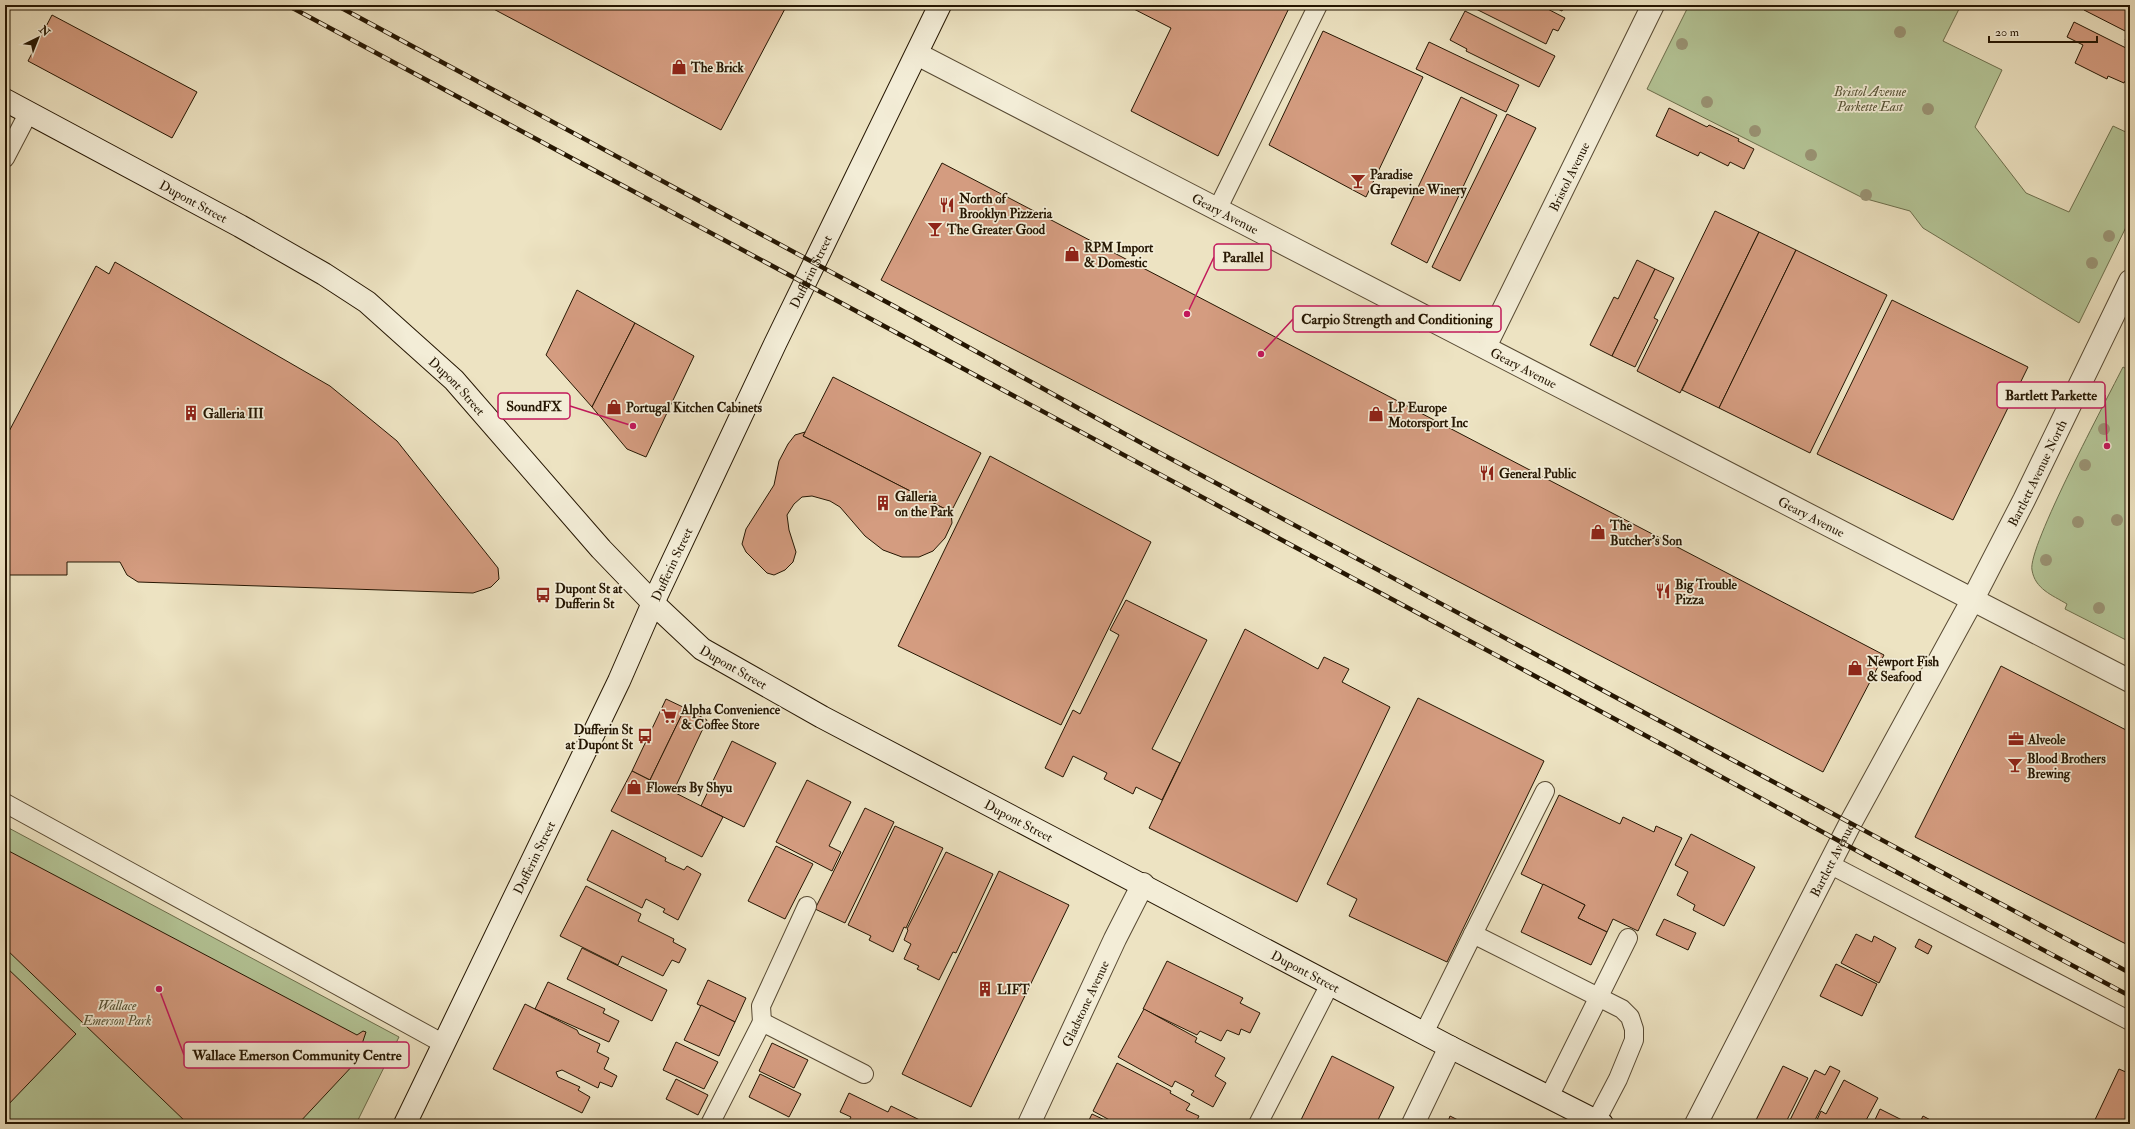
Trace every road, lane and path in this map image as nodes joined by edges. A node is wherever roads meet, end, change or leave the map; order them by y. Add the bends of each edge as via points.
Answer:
1 (940, 5) edge
2 (1318, 5) edge
3 (1653, 5) edge
4 (917, 54) junction
5 (5, 100) edge
6 (29, 112) junction
7 (5, 158) edge
8 (1217, 210) junction
9 (2130, 281) edge
10 (1485, 347) junction
11 (1973, 599) junction
12 (653, 603) junction
13 (2130, 681) edge
14 (1545, 791) dead end
15 (5, 803) edge
16 (1829, 864) junction
17 (1142, 884) junction
18 (807, 906) dead end
19 (1473, 934) junction
20 (1628, 938) dead end
21 (1330, 984) junction
22 (1598, 997) junction
23 (2130, 1021) edge
24 (762, 1022) junction
25 (1424, 1033) junction
26 (444, 1044) junction
27 (1450, 1047) junction
28 (864, 1074) dead end
29 (1549, 1097) junction
30 (1599, 1122) edge
31 (405, 1124) edge
32 (710, 1124) edge
33 (1029, 1124) edge
34 (1258, 1124) edge
35 (1413, 1124) edge
36 (1696, 1124) edge

1 - 4 main road, Dufferin Street
2 - 8 lane
3 - 10 main road, Bristol Avenue
4 - 8 main road, Geary Avenue
4 - 12 main road, Dufferin Street via 775,344
5 - 6 main road, Dupont Street
6 - 7 lane
6 - 12 main road, Dupont Street via 240,226 367,302 454,380 601,549
8 - 10 main road, Geary Avenue
9 - 11 main road, Bartlett Avenue North
10 - 11 main road, Geary Avenue
11 - 13 main road, Geary Avenue
11 - 16 main road, Bartlett Avenue
12 - 17 main road, Dupont Street via 702,649 752,678 829,721
12 - 26 main road, Dufferin Street via 619,681
14 - 19 lane
15 - 26 lane
16 - 23 lane
16 - 36 main road, Bartlett Avenue
17 - 21 main road, Dupont Street
17 - 33 main road, Gladstone Avenue
18 - 24 lane via 761,1006
19 - 22 lane
19 - 25 lane
20 - 22 lane
21 - 25 main road, Dupont Street
21 - 34 lane
22 - 29 lane
22 - 30 lane via 1622,1009 1634,1028 1634,1040
24 - 28 lane
24 - 32 lane
25 - 27 main road, Dupont Street
26 - 31 main road, Dufferin Street
27 - 29 main road, Dupont Street
27 - 35 main road
29 - 30 main road, Dupont Street

